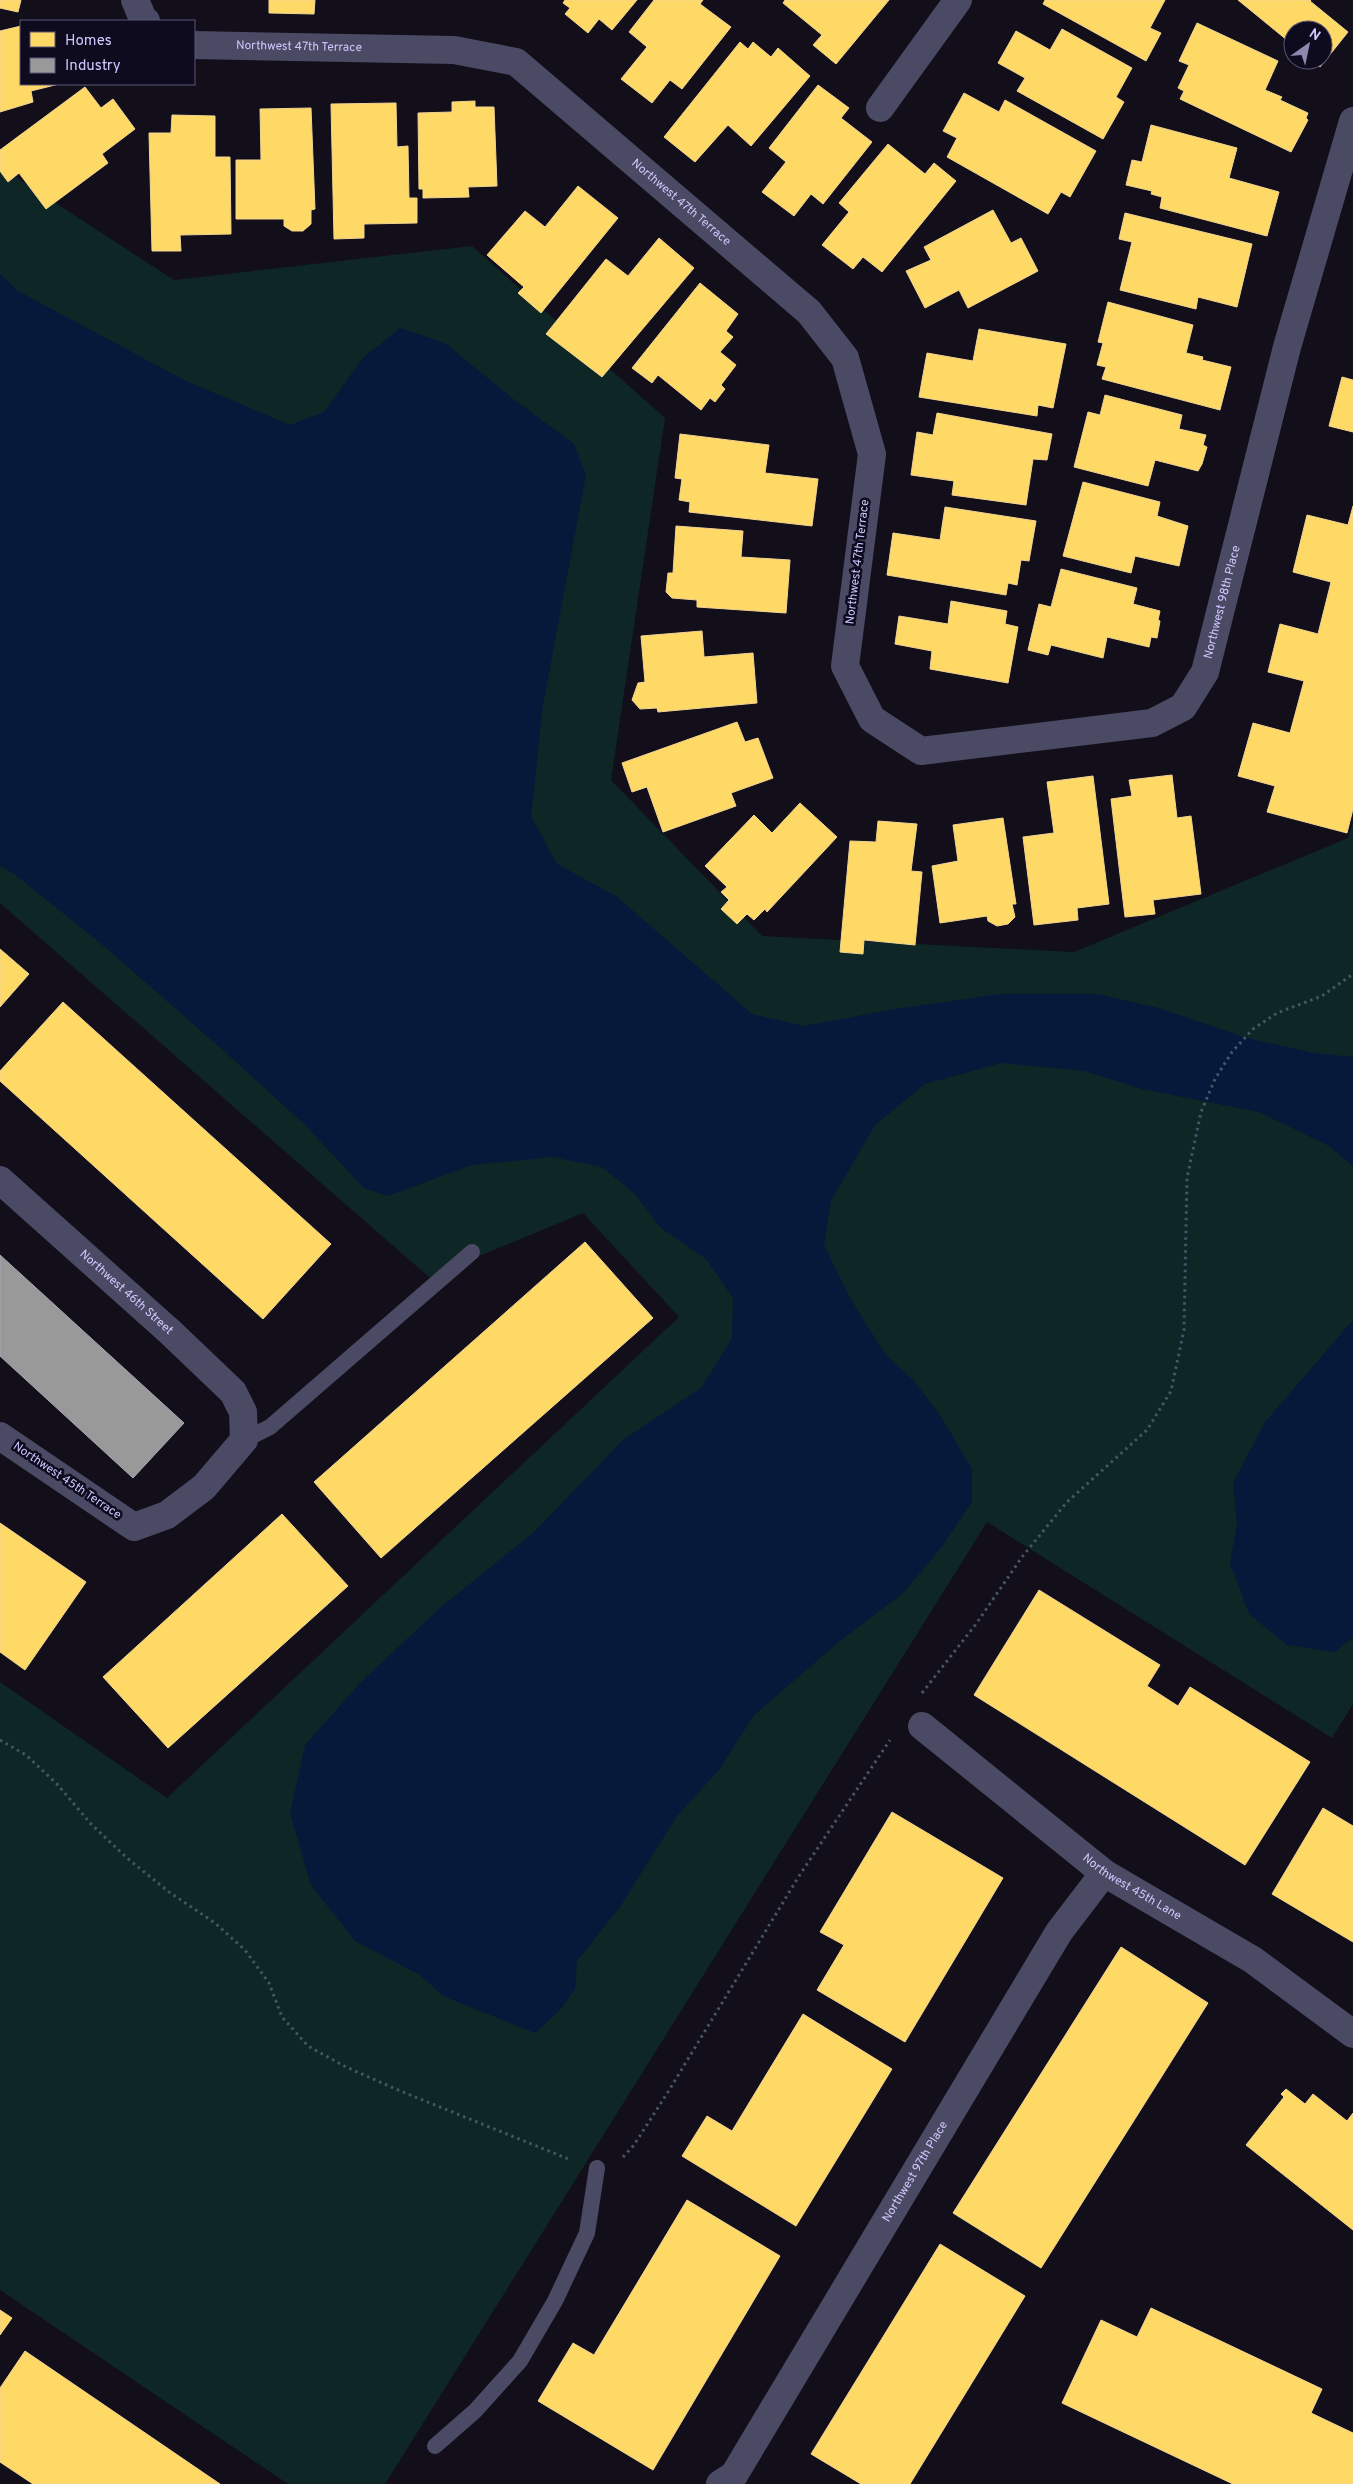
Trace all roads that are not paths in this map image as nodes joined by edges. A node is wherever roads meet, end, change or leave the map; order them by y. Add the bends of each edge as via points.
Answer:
1 (135, 0) edge
2 (958, 0) edge
3 (144, 20) edge
4 (195, 45) edge
5 (880, 108) dead end
6 (1353, 121) edge
7 (845, 666) joint
8 (0, 1180) edge
9 (472, 1252) dead end
10 (0, 1436) edge
11 (244, 1440) junction
12 (922, 1726) dead end
13 (1104, 1873) junction
14 (1353, 2034) edge
15 (596, 2168) road end
16 (434, 2446) dead end
17 (735, 2481) edge

1 - 3 street
2 - 5 street
4 - 7 street, Northwest 47th Terrace via 454,50 516,62 809,312 844,358 872,454
6 - 7 street, Northwest 98th Place via 1287,347 1205,672 1183,707 1152,723 921,751 872,718
8 - 11 street, Northwest 46th Street via 169,1331 232,1392 244,1412
9 - 11 lane via 270,1427
10 - 11 street, Northwest 45th Terrace via 134,1527 168,1515 204,1487
12 - 13 street, Northwest 45th Lane
13 - 14 street, Northwest 45th Lane via 1253,1960
13 - 17 street, Northwest 97th Place via 1059,1932
15 - 16 lane via 586,2233 554,2301 525,2352 475,2411

